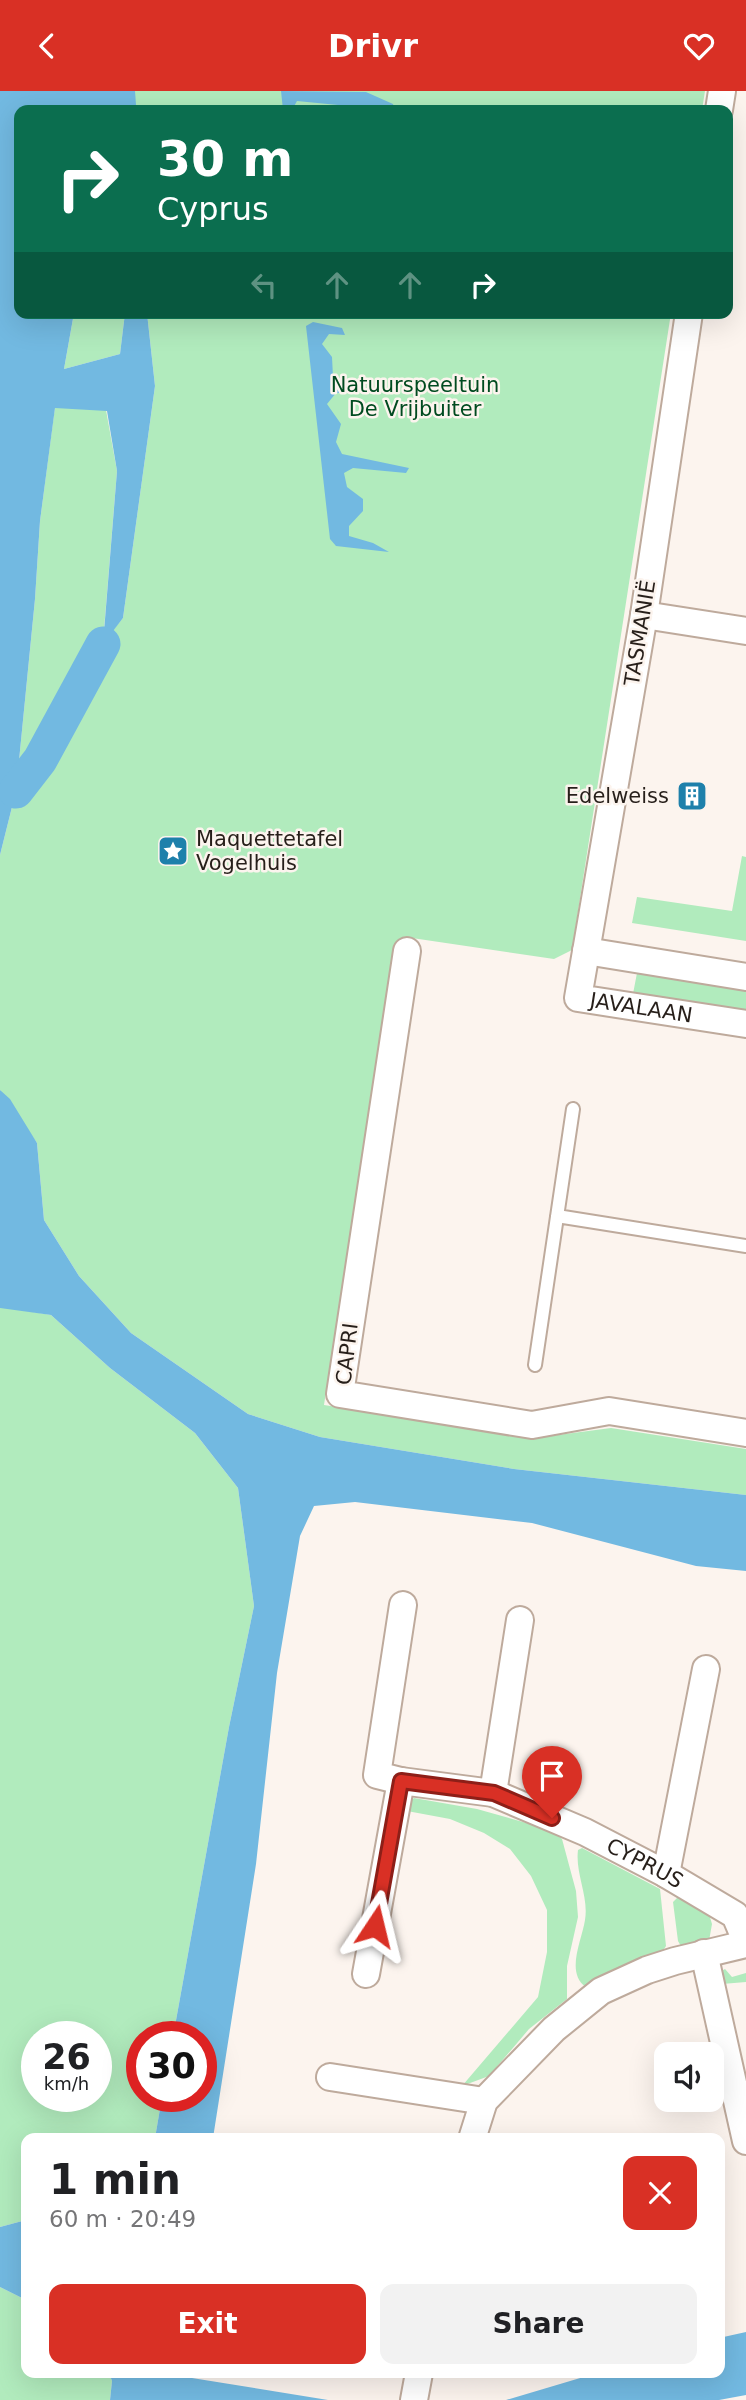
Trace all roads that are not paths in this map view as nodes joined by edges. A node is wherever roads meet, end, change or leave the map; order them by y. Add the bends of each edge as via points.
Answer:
1 (688, 319) edge
2 (644, 615) junction
3 (746, 631) edge
4 (407, 951) dead end
5 (586, 951) junction
6 (746, 977) edge
7 (746, 1024) edge
8 (573, 1109) dead end
9 (557, 1216) junction
10 (746, 1246) edge
11 (535, 1365) dead end
12 (746, 1433) edge
13 (403, 1605) dead end
14 (520, 1621) dead end
15 (706, 1669) dead end
16 (401, 1781) junction
17 (494, 1793) junction
18 (666, 1874) junction
19 (746, 1943) edge
20 (704, 1953) junction
21 (366, 1974) dead end
22 (330, 2077) dead end
23 (484, 2101) junction
24 (474, 2133) edge
25 (746, 2141) edge

1 - 2 street, TASMANIË
2 - 3 street
2 - 5 street, TASMANIË
4 - 12 street, CAPRI via 340,1394 532,1425 609,1411
5 - 6 street
5 - 7 street, JAVALAAN via 578,998
8 - 9 lane
9 - 10 lane
9 - 11 lane
13 - 16 street, CYPRUS via 377,1775
14 - 17 street
15 - 18 street
16 - 17 street, CYPRUS
16 - 21 street
17 - 18 street, CYPRUS
18 - 19 street, CYPRUS via 735,1915
19 - 20 street, CYPRUS
20 - 23 street, CYPRUS via 647,1970 601,1991 554,2029
20 - 25 street
22 - 23 street
23 - 24 street, CYPRUS

